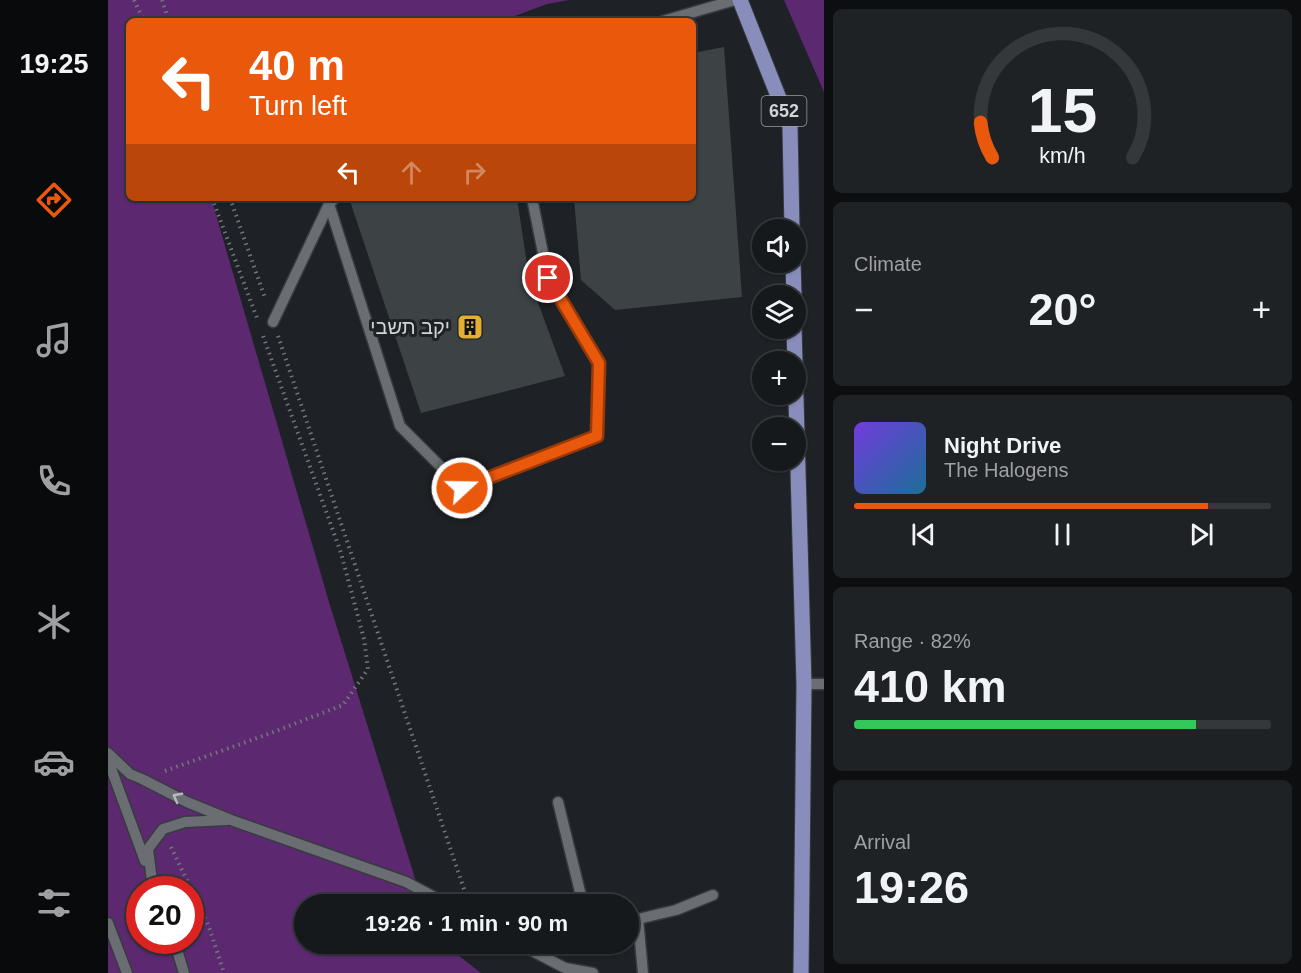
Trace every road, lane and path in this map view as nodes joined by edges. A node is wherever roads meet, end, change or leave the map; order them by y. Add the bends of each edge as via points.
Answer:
1 (134, 0) edge
2 (162, 0) edge
3 (735, 0) edge
4 (740, 0) edge
5 (143, 18) edge
6 (168, 18) edge
7 (673, 18) edge
8 (213, 201) edge
9 (232, 201) edge
10 (332, 201) edge
11 (533, 201) edge
12 (792, 219) edge
13 (258, 322) dead end
14 (273, 322) junction
15 (262, 333) dead end
16 (796, 405) edge
17 (804, 684) junction
18 (824, 684) edge
19 (108, 753) edge
20 (108, 760) edge
21 (142, 778) junction
22 (558, 802) dead end
23 (231, 820) junction
24 (163, 829) junction
25 (151, 876) edge
26 (152, 876) edge
27 (428, 894) edge
28 (466, 894) edge
29 (581, 894) edge
30 (713, 895) dead end
31 (639, 917) edge
32 (108, 923) edge
33 (639, 951) edge
34 (178, 954) edge
35 (538, 954) edge
36 (127, 973) edge
37 (184, 973) edge
38 (224, 973) edge
39 (593, 973) edge
40 (643, 973) edge
41 (801, 973) edge

1 - 5 path
2 - 6 path
3 - 7 lane
4 - 12 main road, 652 via 790,126
8 - 13 path
9 - 14 path
10 - 11 lane via 400,426 462,488 597,436 599,363 548,278
10 - 14 lane
14 - 28 path
15 - 21 path via 340,554 369,669 343,705
16 - 17 main road
17 - 18 lane
17 - 41 main road
19 - 21 lane via 130,774
20 - 25 lane
23 -> 21 lane
22 - 29 lane
23 - 24 lane via 186,822
23 - 27 lane via 406,882
24 - 26 lane via 148,849
24 - 38 path via 209,927
30 - 31 lane via 676,910
32 - 36 lane
33 - 40 lane
34 - 37 lane
35 - 39 lane via 565,968

